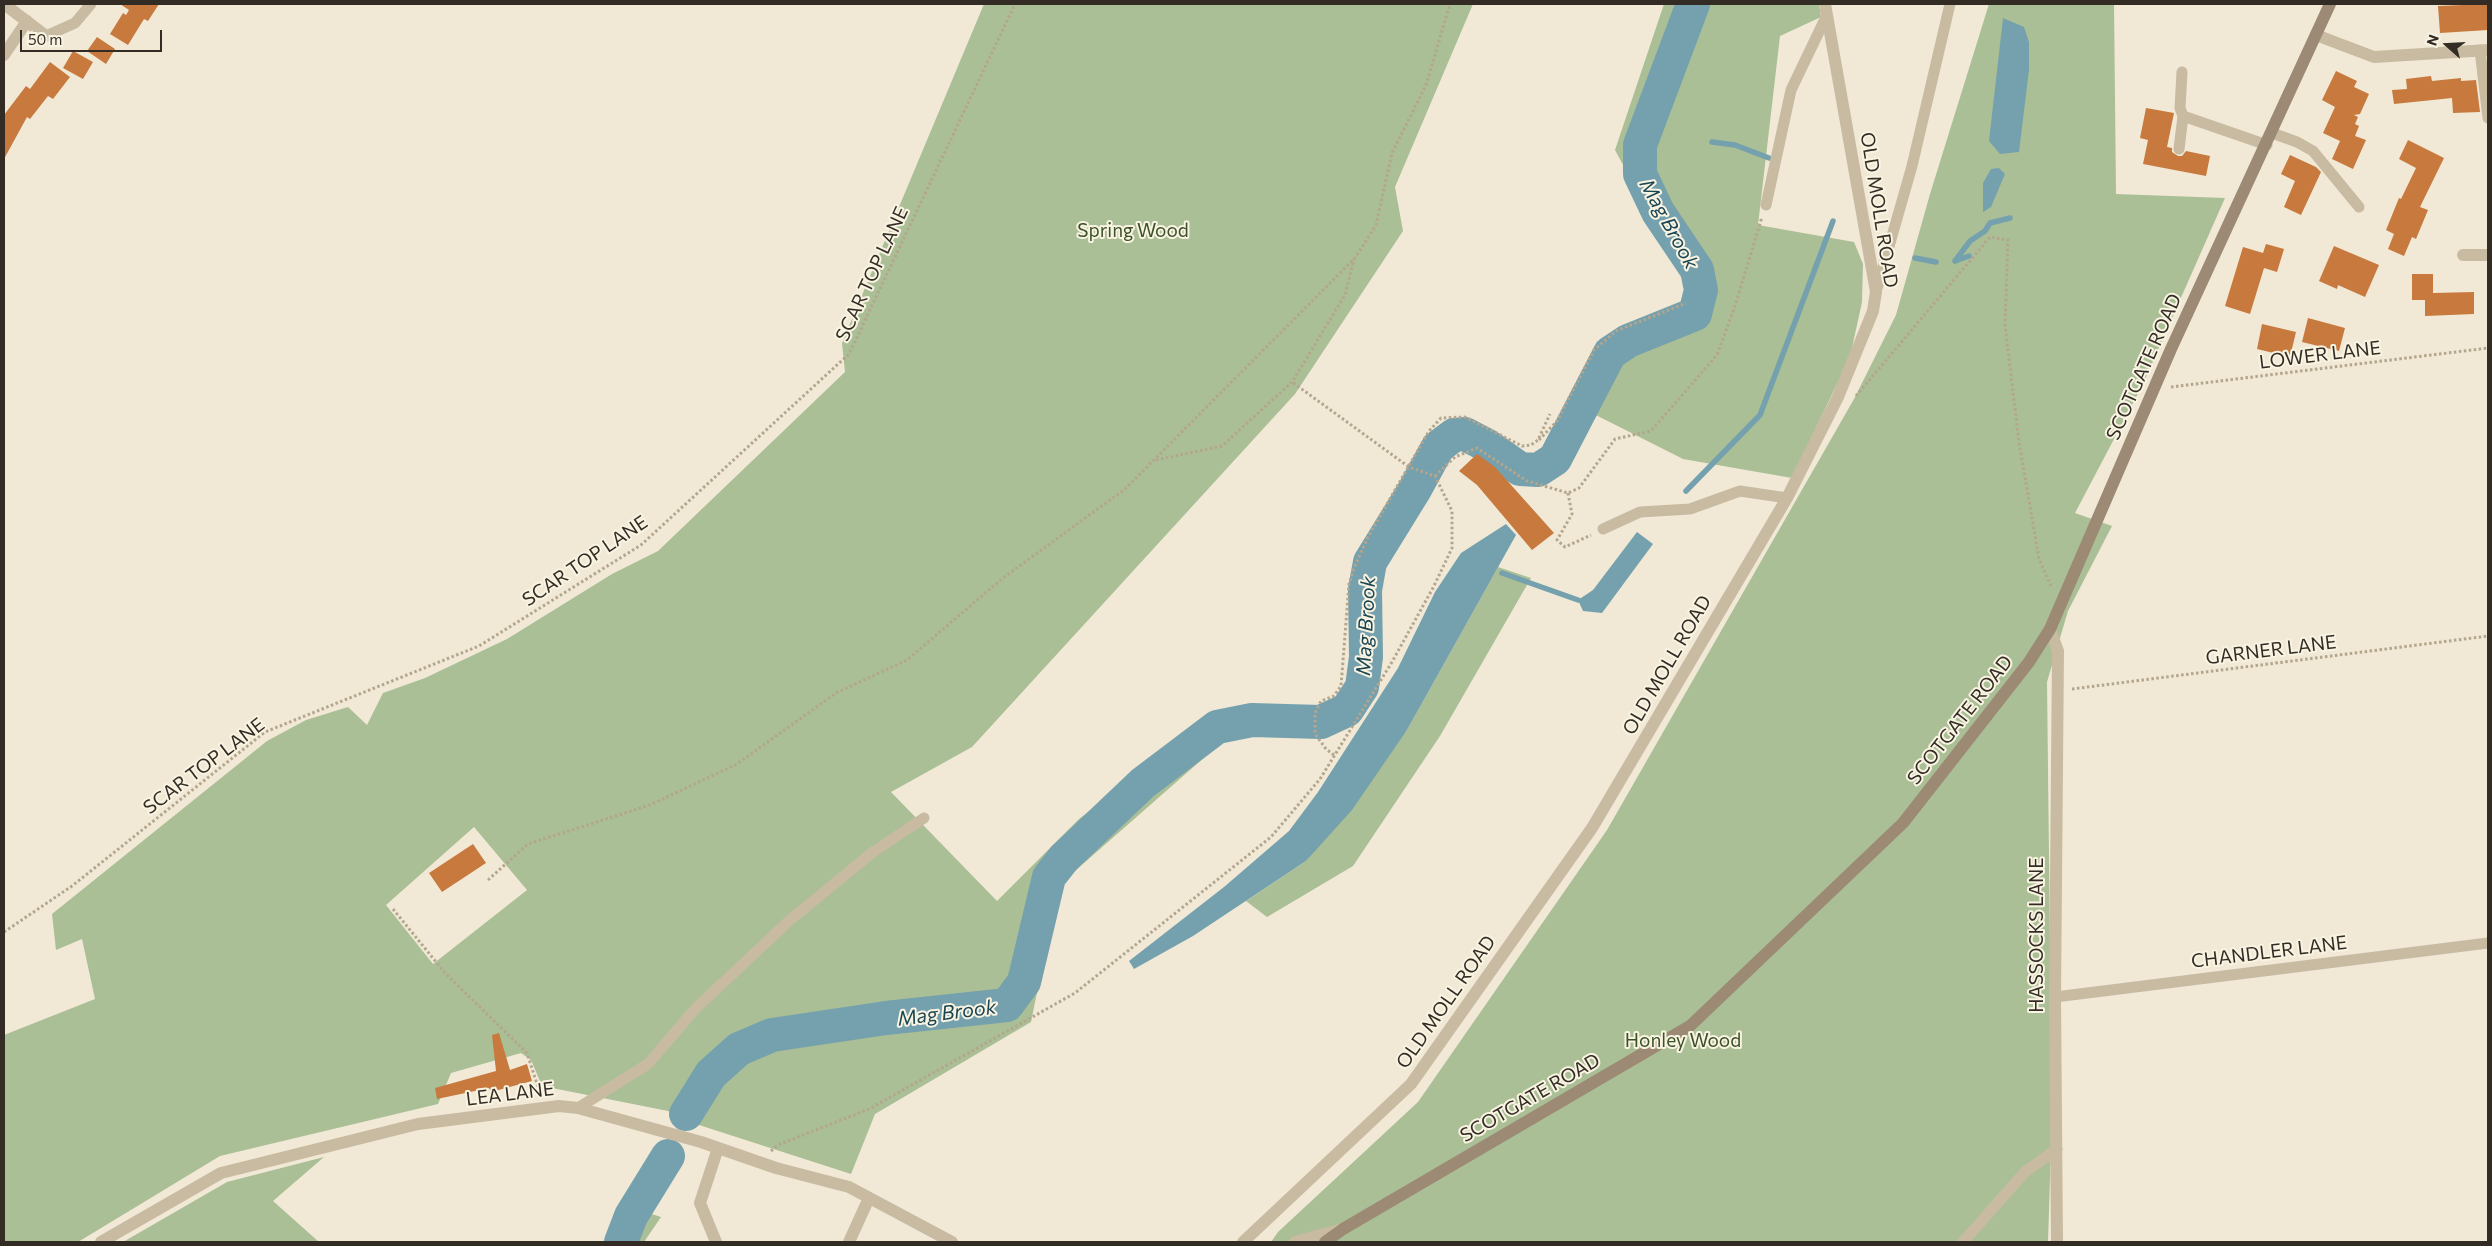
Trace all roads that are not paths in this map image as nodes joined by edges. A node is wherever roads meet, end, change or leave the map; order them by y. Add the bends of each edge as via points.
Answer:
1 (4, 4) edge
2 (91, 4) edge
3 (1824, 4) edge
4 (1950, 4) edge
5 (2330, 4) edge
6 (1826, 17) junction
7 (27, 21) junction
8 (2316, 35) junction
9 (46, 36) joint
10 (2484, 50) edge
11 (4, 55) edge
12 (2182, 72) dead end
13 (2183, 116) junction
14 (2488, 118) edge
15 (2269, 139) junction
16 (2179, 149) dead end
17 (1766, 205) road end
18 (2359, 207) dead end
19 (2463, 254) dead end
20 (2488, 255) edge
21 (1876, 292) junction
22 (1787, 498) junction
23 (1603, 529) road end
24 (2050, 629) junction
25 (924, 818) dead end
26 (2488, 942) edge
27 (2055, 997) junction
28 (578, 1108) junction
29 (718, 1148) junction
30 (2057, 1149) junction
31 (869, 1198) junction
32 (1343, 1229) junction
33 (101, 1242) edge
34 (716, 1242) edge
35 (850, 1242) edge
36 (952, 1242) edge
37 (1243, 1242) edge
38 (1295, 1242) edge
39 (1325, 1242) edge
40 (1963, 1242) edge
41 (2057, 1242) edge

1 - 7 street
2 - 9 lane via 75,23
3 - 6 street, OLD MOLL ROAD
4 - 21 lane via 1912,166
5 - 8 street, SCOTGATE ROAD
6 - 17 lane via 1791,90
6 - 21 street, OLD MOLL ROAD
7 - 9 street
7 - 11 street
8 - 10 street via 2374,57
8 - 15 street, SCOTGATE ROAD
10 - 14 lane
12 - 13 lane via 2180,108
13 - 15 lane
13 - 16 lane
15 - 18 lane via 2297,142 2313,150
15 - 24 street, SCOTGATE ROAD via 2171,349
19 - 20 street
21 - 22 street, OLD MOLL ROAD via 1873,311 1838,397
22 - 23 lane via 1740,491 1690,509 1640,512
22 - 37 street, OLD MOLL ROAD via 1592,828 1411,1084
24 - 27 street, HASSOCKS LANE via 2058,651
24 - 32 street, SCOTGATE ROAD via 2029,662 1903,823 1690,1026
25 - 28 lane via 873,852 790,920 695,1008 648,1064
26 - 27 lane, CHANDLER LANE
27 - 30 street, HASSOCKS LANE
28 - 29 street, LEA LANE
28 - 33 street, LEA LANE via 559,1106 418,1124 221,1173
29 - 31 street, LEA LANE via 849,1188
29 - 34 street via 700,1203
30 - 40 lane via 2025,1172
30 - 41 street, HASSOCKS LANE
31 - 35 street
31 - 36 street, LEA LANE
32 - 38 street
32 - 39 street, SCOTGATE ROAD

